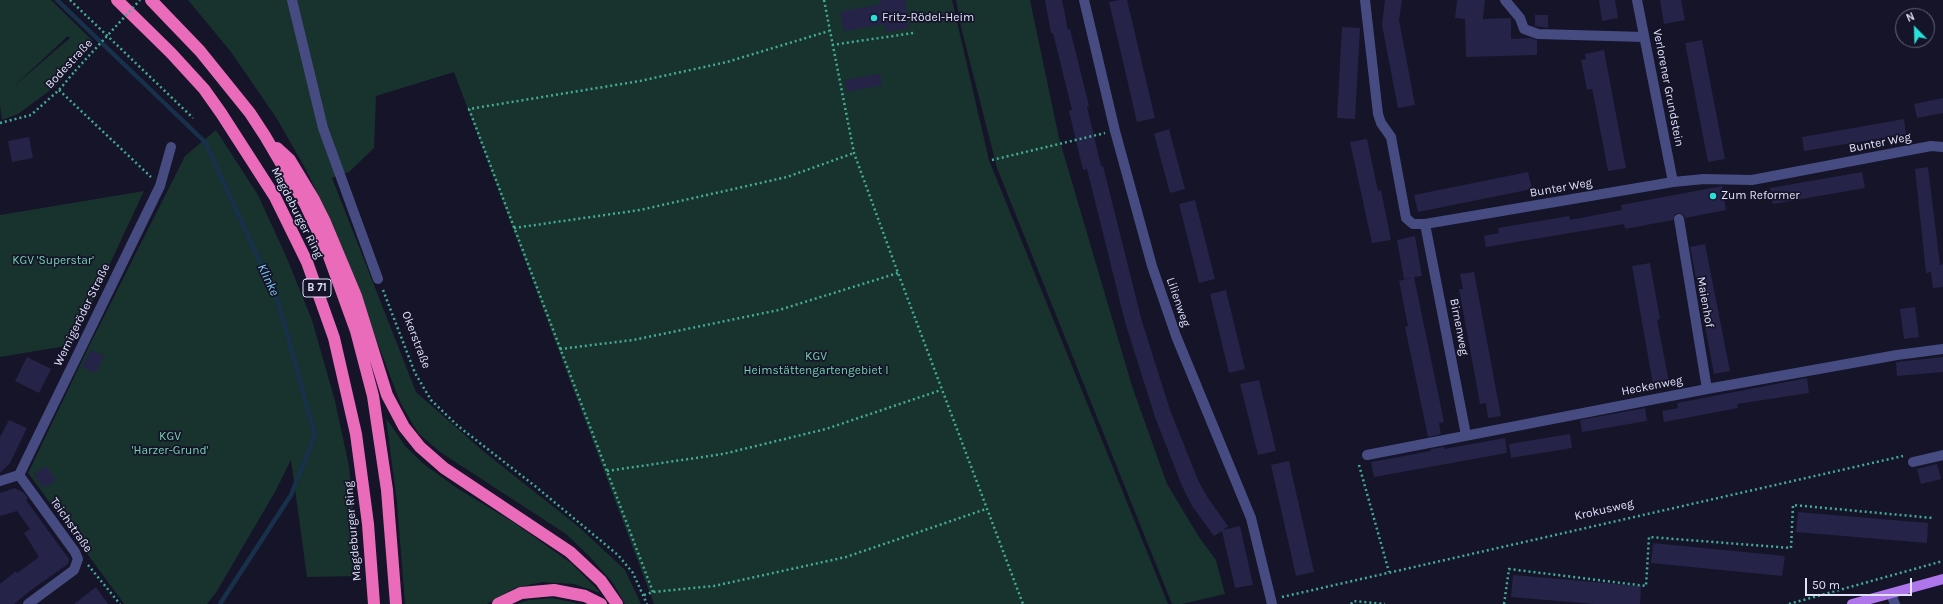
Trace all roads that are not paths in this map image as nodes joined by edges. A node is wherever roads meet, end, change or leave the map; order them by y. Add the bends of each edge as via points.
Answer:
1 (117, 0) edge
2 (151, 0) edge
3 (292, 0) edge
4 (1084, 0) edge
5 (1365, 0) edge
6 (1505, 0) edge
7 (1637, 0) edge
8 (1644, 37) junction
9 (265, 136) junction
10 (171, 147) dead end
11 (1943, 147) edge
12 (1673, 182) junction
13 (1679, 219) dead end
14 (1425, 224) junction
15 (378, 278) road end
16 (1943, 349) edge
17 (1707, 388) junction
18 (1466, 435) junction
19 (1367, 455) road end
20 (1943, 455) edge
21 (1912, 462) road end
22 (19, 475) junction
23 (0, 481) edge
24 (1943, 579) edge
25 (1891, 594) junction
26 (1274, 601) edge
27 (28, 604) edge
28 (374, 604) edge
29 (396, 604) edge
30 (498, 604) edge
31 (601, 604) edge
32 (617, 604) edge
33 (1852, 604) edge
34 (1895, 604) edge

1 - 28 highway, Magdeburger Ring / B 71 via 171,52 221,113 275,197 307,262 334,338 355,427 365,494
2 - 9 highway, Magdeburger Ring / B 71 via 218,71
3 - 15 street via 323,128
4 - 26 street, Lilienweg via 1115,131 1163,301 1249,512
5 - 14 street, Bunter Weg via 1378,114 1381,123 1390,134 1394,147 1406,218 1413,224
6 - 8 street via 1520,18 1524,29 1538,34
7 - 8 street, Verlorener Grundstein
8 - 12 street, Verlorener Grundstein
9 - 29 highway, Magdeburger Ring / B 71 via 305,204 327,251 348,306 365,363 384,460
9 - 32 highway via 290,160 313,198 356,296 387,395 397,417 414,441 454,476 570,552 596,576
10 - 22 street, Wernigeröder Straße via 160,186
11 - 12 street, Bunter Weg via 1931,146 1752,180 1709,179
12 - 14 street, Bunter Weg
13 - 17 street, Maienhof
14 - 18 street, Birnenweg
16 - 17 street, Heckenweg
17 - 18 street, Heckenweg
18 - 19 street, Heckenweg
20 - 21 street
22 - 23 street
22 - 27 street, Teichstraße via 76,552 78,562 74,570
24 - 25 main road
25 - 33 main road
25 - 34 street
30 - 31 highway via 521,593 554,590 585,596

